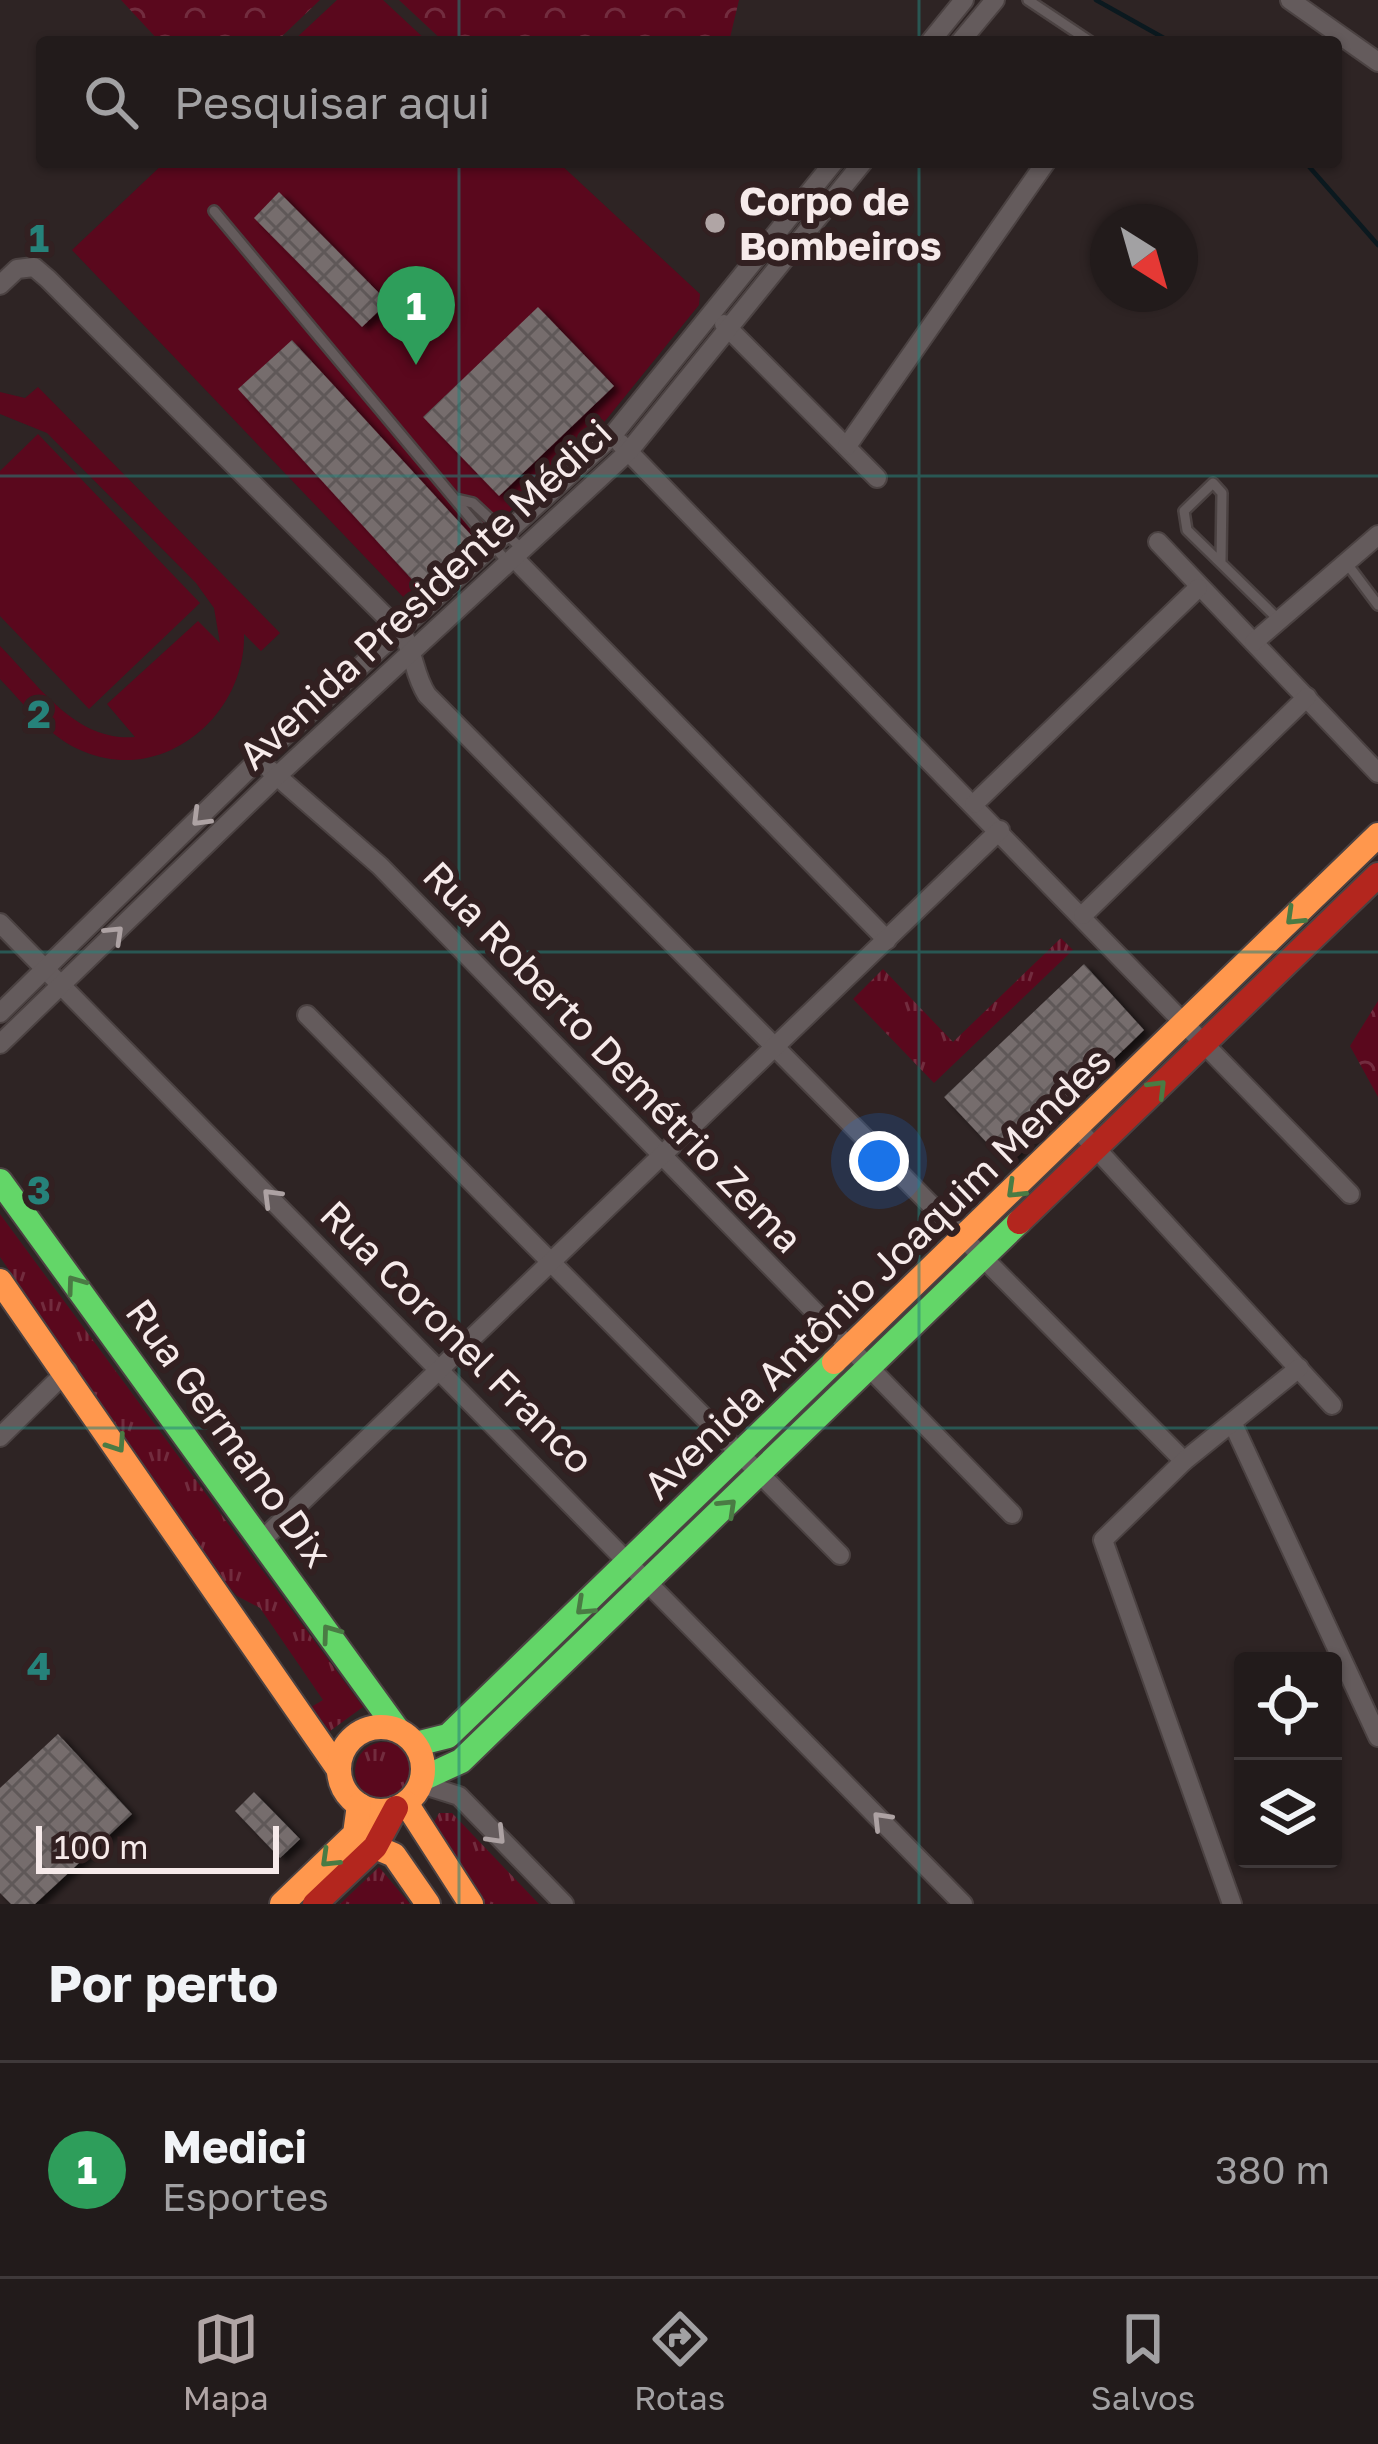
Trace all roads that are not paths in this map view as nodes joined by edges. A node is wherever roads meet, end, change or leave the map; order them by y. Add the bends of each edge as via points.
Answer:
1 (964, 0) edge
2 (994, 0) edge
3 (1028, 0) edge
4 (1290, 0) edge
5 (935, 36) edge
6 (965, 36) edge
7 (1081, 36) edge
8 (1341, 36) edge
9 (1342, 37) edge
10 (1378, 62) edge
11 (829, 168) edge
12 (857, 168) edge
13 (1042, 168) edge
14 (805, 198) junction
15 (214, 211) dead end
16 (823, 211) junction
17 (0, 285) edge
18 (713, 314) junction
19 (730, 329) junction
20 (659, 380) junction
21 (676, 395) junction
22 (612, 436) junction
23 (847, 446) junction
24 (629, 451) junction
25 (877, 478) dead end
26 (460, 500) junction
27 (1378, 536) edge
28 (500, 541) junction
29 (1158, 542) dead end
30 (515, 557) junction
31 (1221, 561) junction
32 (1346, 561) junction
33 (1198, 588) junction
34 (1378, 605) edge
35 (1278, 620) junction
36 (402, 633) junction
37 (1254, 643) junction
38 (413, 652) junction
39 (1307, 697) junction
40 (259, 759) junction
41 (1378, 773) edge
42 (277, 776) junction
43 (974, 804) junction
44 (1000, 830) junction
45 (1378, 836) edge
46 (159, 859) junction
47 (1378, 875) edge
48 (176, 876) junction
49 (1083, 915) junction
50 (0, 923) edge
51 (887, 940) junction
52 (46, 970) junction
53 (62, 986) junction
54 (0, 1013) edge
55 (307, 1015) dead end
56 (1187, 1022) junction
57 (1206, 1041) junction
58 (0, 1043) edge
59 (776, 1047) junction
60 (1078, 1129) junction
61 (1097, 1149) junction
62 (663, 1157) junction
63 (0, 1181) edge
64 (1350, 1194) dead end
65 (964, 1239) junction
66 (982, 1258) junction
67 (552, 1263) junction
68 (0, 1281) edge
69 (862, 1357) junction
70 (1299, 1367) junction
71 (443, 1369) junction
72 (67, 1371) junction
73 (1332, 1406) dead end
74 (1234, 1426) junction
75 (0, 1437) edge
76 (741, 1454) junction
77 (1184, 1461) junction
78 (762, 1475) junction
79 (1012, 1514) dead end
80 (262, 1540) junction
81 (839, 1555) dead end
82 (632, 1562) junction
83 (650, 1581) junction
84 (1378, 1736) edge
85 (406, 1737) junction
86 (339, 1770) junction
87 (396, 1798) junction
88 (375, 1847) junction
89 (282, 1904) edge
90 (315, 1904) edge
91 (428, 1904) edge
92 (471, 1904) edge
93 (564, 1904) edge
94 (963, 1904) edge
95 (1232, 1904) edge

1 - 5 street
2 - 6 street
3 - 7 lane
4 - 8 street
9 - 10 street
11 - 14 street, Avenida Presidente Médici
12 - 16 street, Avenida Presidente Médici
13 - 23 street
14 - 16 street
14 - 18 street, Avenida Presidente Médici
15 - 26 lane
16 - 19 street, Avenida Presidente Médici
17 - 36 street via 17,269 34,267
18 - 19 street
18 - 20 street, Avenida Presidente Médici
19 - 21 street, Avenida Presidente Médici
19 - 23 street
20 - 21 street
20 - 22 street, Avenida Presidente Médici
21 - 24 street, Avenida Presidente Médici
22 - 24 street
22 - 28 street, Avenida Presidente Médici
23 - 25 street
24 - 30 street, Avenida Presidente Médici
24 - 43 street
26 - 28 lane via 473,503
26 - 28 lane via 463,514
27 - 32 street
28 - 30 lane
28 - 30 lane
28 - 36 street, Avenida Presidente Médici
29 - 33 street
30 - 38 street, Avenida Presidente Médici
30 - 51 street
31 - 31 lane via 1222,493 1213,483 1182,520
31 - 35 lane
32 - 34 lane
32 - 35 street
33 - 37 street
33 - 43 street
35 - 37 street
36 - 38 street
36 - 40 street, Avenida Presidente Médici
37 - 39 street
38 - 42 street, Avenida Presidente Médici
38 - 59 street via 412,672 427,695
39 - 41 street
39 - 49 street
40 - 42 street, Rua Roberto Demétrio Zema
40 -> 46 street, Avenida Presidente Médici
42 - 48 street, Avenida Presidente Médici
42 - 62 street, Rua Roberto Demétrio Zema via 380,866
43 - 44 street
44 - 49 street
44 - 51 street
45 -> 56 main road, Avenida Antônio Joaquim Mendes
46 - 48 street
46 - 52 street, Avenida Presidente Médici
47 - 57 main road, Avenida Antônio Joaquim Mendes
53 -> 48 street, Avenida Presidente Médici
49 - 56 street
50 - 52 street, Rua Coronel Franco
51 - 59 street
52 - 53 street, Rua Coronel Franco
52 - 54 street, Avenida Presidente Médici
53 - 58 street, Avenida Presidente Médici
71 -> 53 street, Rua Coronel Franco
55 - 67 street
56 - 57 street
56 - 60 main road, Avenida Antônio Joaquim Mendes
61 -> 57 main road, Avenida Antônio Joaquim Mendes
57 - 64 street
59 - 62 street
59 - 65 street
60 - 61 street
60 -> 65 main road, Avenida Antônio Joaquim Mendes
61 - 66 main road, Avenida Antônio Joaquim Mendes
61 - 70 street
62 - 67 street
62 - 69 street, Rua Roberto Demétrio Zema
80 -> 63 main road, Rua Germano Dix
65 - 66 street
65 - 69 main road, Avenida Antônio Joaquim Mendes
66 - 69 main road, Avenida Antônio Joaquim Mendes
66 - 77 street
67 - 71 street
67 - 76 street
68 - 72 main road
69 - 76 main road, Avenida Antônio Joaquim Mendes
69 - 78 main road, Avenida Antônio Joaquim Mendes
69 - 79 street, Rua Roberto Demétrio Zema
70 - 73 street
70 - 74 street
71 - 80 street
71 - 82 street, Rua Coronel Franco
72 - 75 street
72 -> 86 main road
74 - 77 street
74 - 84 street
76 - 78 street
76 - 82 main road, Avenida Antônio Joaquim Mendes
77 - 95 street via 1103,1540
78 - 81 street
83 -> 78 main road, Avenida Antônio Joaquim Mendes
85 -> 80 main road, Rua Germano Dix
82 - 83 street, Rua Coronel Franco
82 -> 85 main road, Avenida Antônio Joaquim Mendes via 448,1736
83 - 87 main road, Avenida Antônio Joaquim Mendes via 460,1760
94 -> 83 street, Rua Coronel Franco
85 - 86 main road via 370,1728 357,1734
85 - 87 main road
86 - 87 main road via 345,1790
87 - 88 main road
87 -> 89 main road
87 - 92 main road
87 -> 93 street via 459,1796
88 - 90 main road
88 - 91 main road via 394,1856

